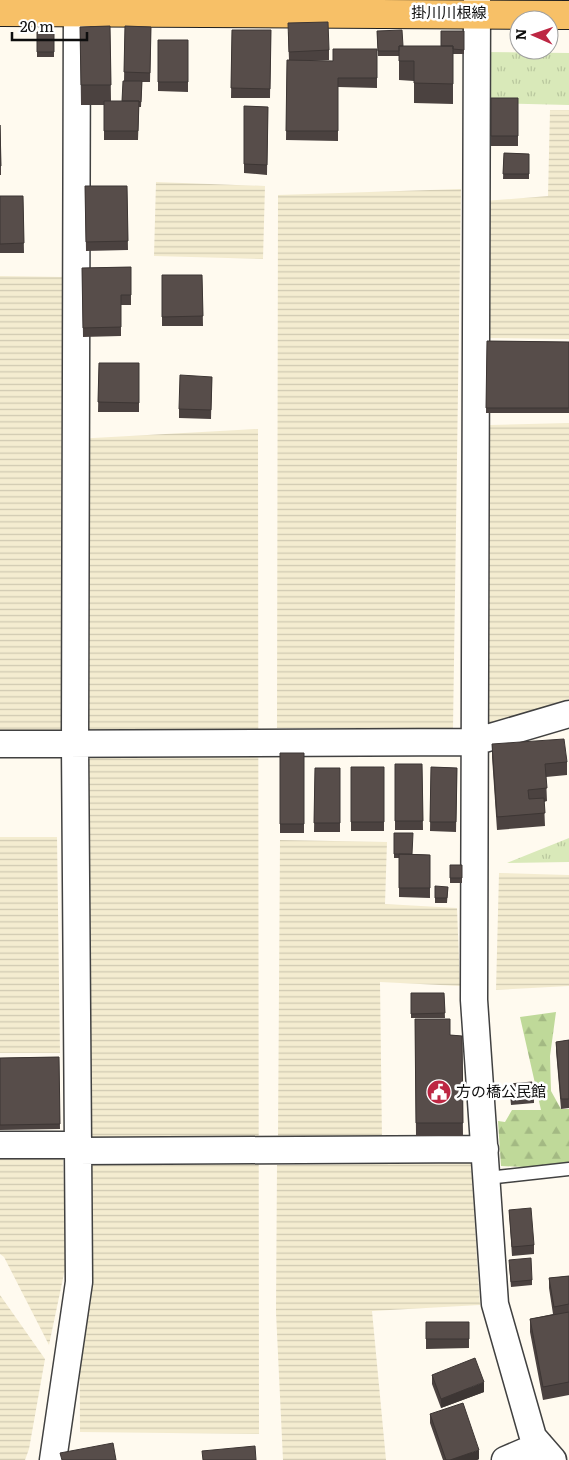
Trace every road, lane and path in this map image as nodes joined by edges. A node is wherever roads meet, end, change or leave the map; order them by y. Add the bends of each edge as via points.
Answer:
1 (77, 5) edge
2 (477, 7) edge
3 (0, 12) edge
4 (569, 14) edge
5 (569, 714) edge
6 (474, 742) junction
7 (0, 744) edge
8 (74, 744) junction
9 (0, 1145) edge
10 (77, 1148) junction
11 (485, 1149) junction
12 (569, 1169) edge
13 (486, 1178) junction
14 (546, 1452) edge
15 (53, 1460) edge
16 (505, 1460) edge

1 - 2 main road, 掛川川根線
1 - 3 main road, 掛川川根線
1 - 8 street
2 - 4 main road, 掛川川根線
2 - 6 street
5 - 6 street
6 - 8 street
6 - 11 street via 474,1000
7 - 8 street
8 - 10 street
9 - 10 street
10 - 11 street
10 - 15 street via 78,1282
11 - 13 street
12 - 13 lane
13 - 14 street via 495,1304 533,1437
14 - 16 street

